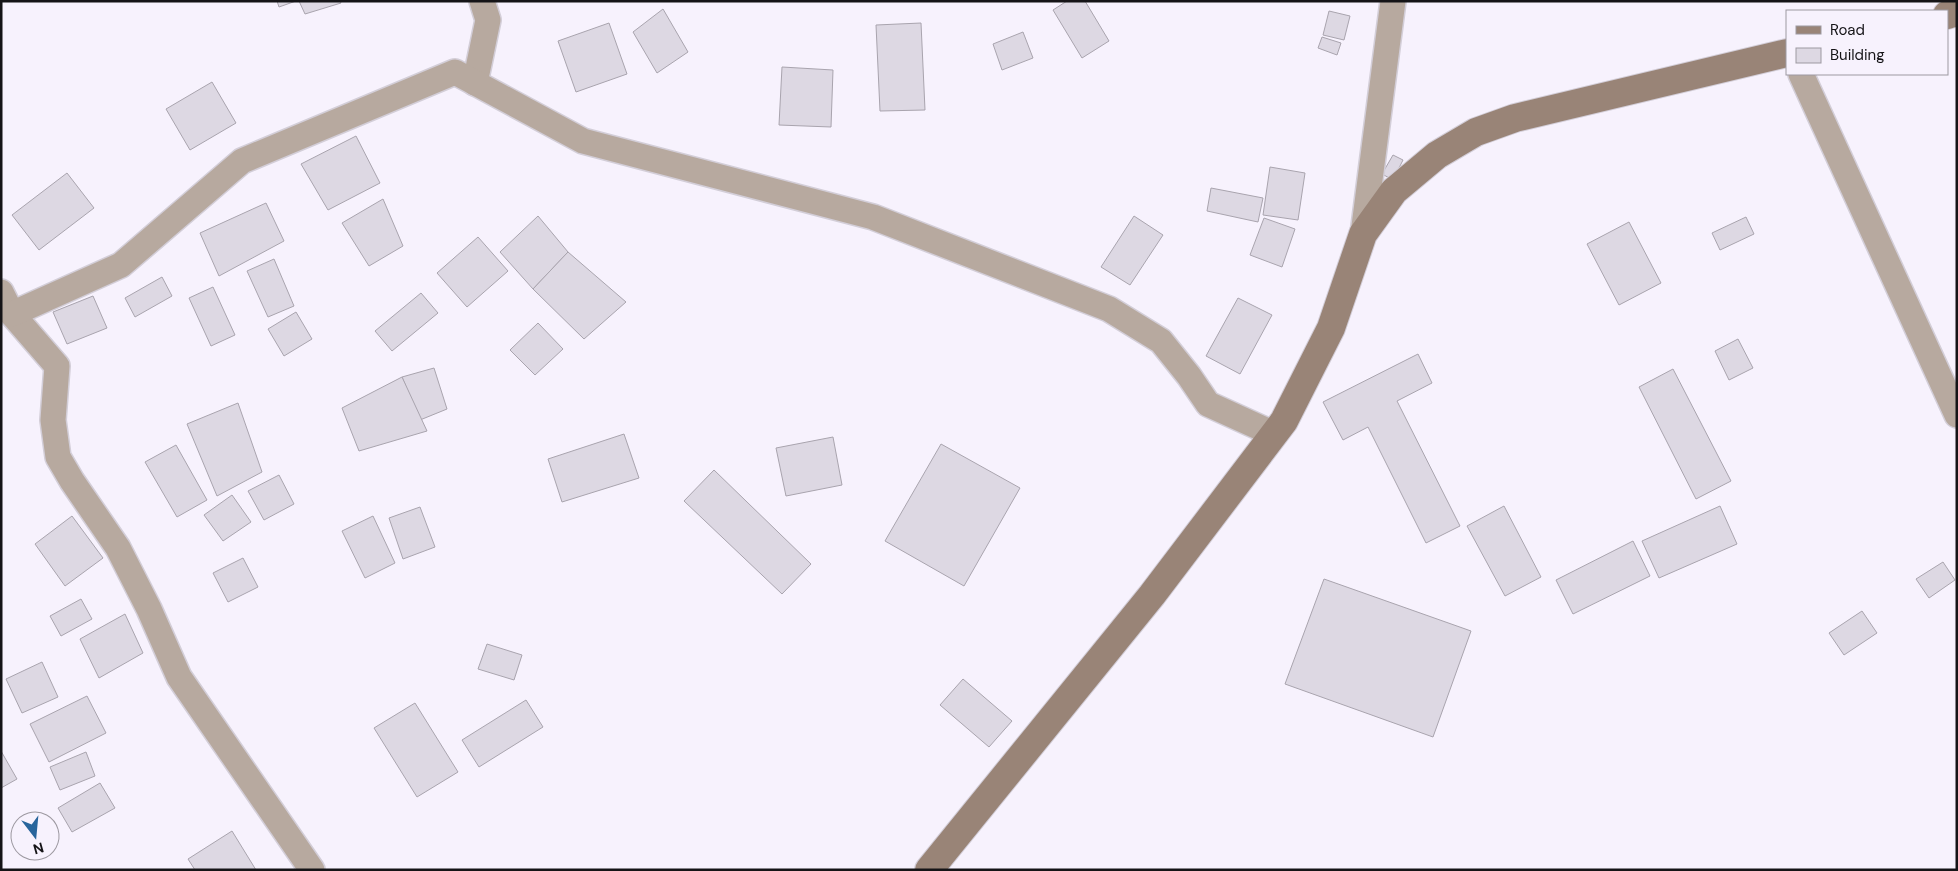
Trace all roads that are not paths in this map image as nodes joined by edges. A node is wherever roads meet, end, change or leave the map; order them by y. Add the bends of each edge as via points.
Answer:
1 (482, 1) edge
2 (1394, 1) edge
3 (1786, 53) edge
4 (1801, 75) edge
5 (475, 83) junction
6 (1363, 234) junction
7 (6, 303) edge
8 (1957, 415) edge
9 (1274, 434) junction
10 (312, 870) edge
11 (929, 870) edge

1 - 5 street via 488,20
2 - 6 street
3 - 6 street via 1515,118 1476,132 1437,156 1394,191
4 - 8 street
5 - 7 street via 455,72 242,160 121,265
5 - 9 street via 583,141 874,217 1109,309 1161,341 1208,404
6 - 9 street via 1331,328
7 - 10 street via 57,366 54,420 58,457 118,548 180,677
9 - 11 street via 1152,595

